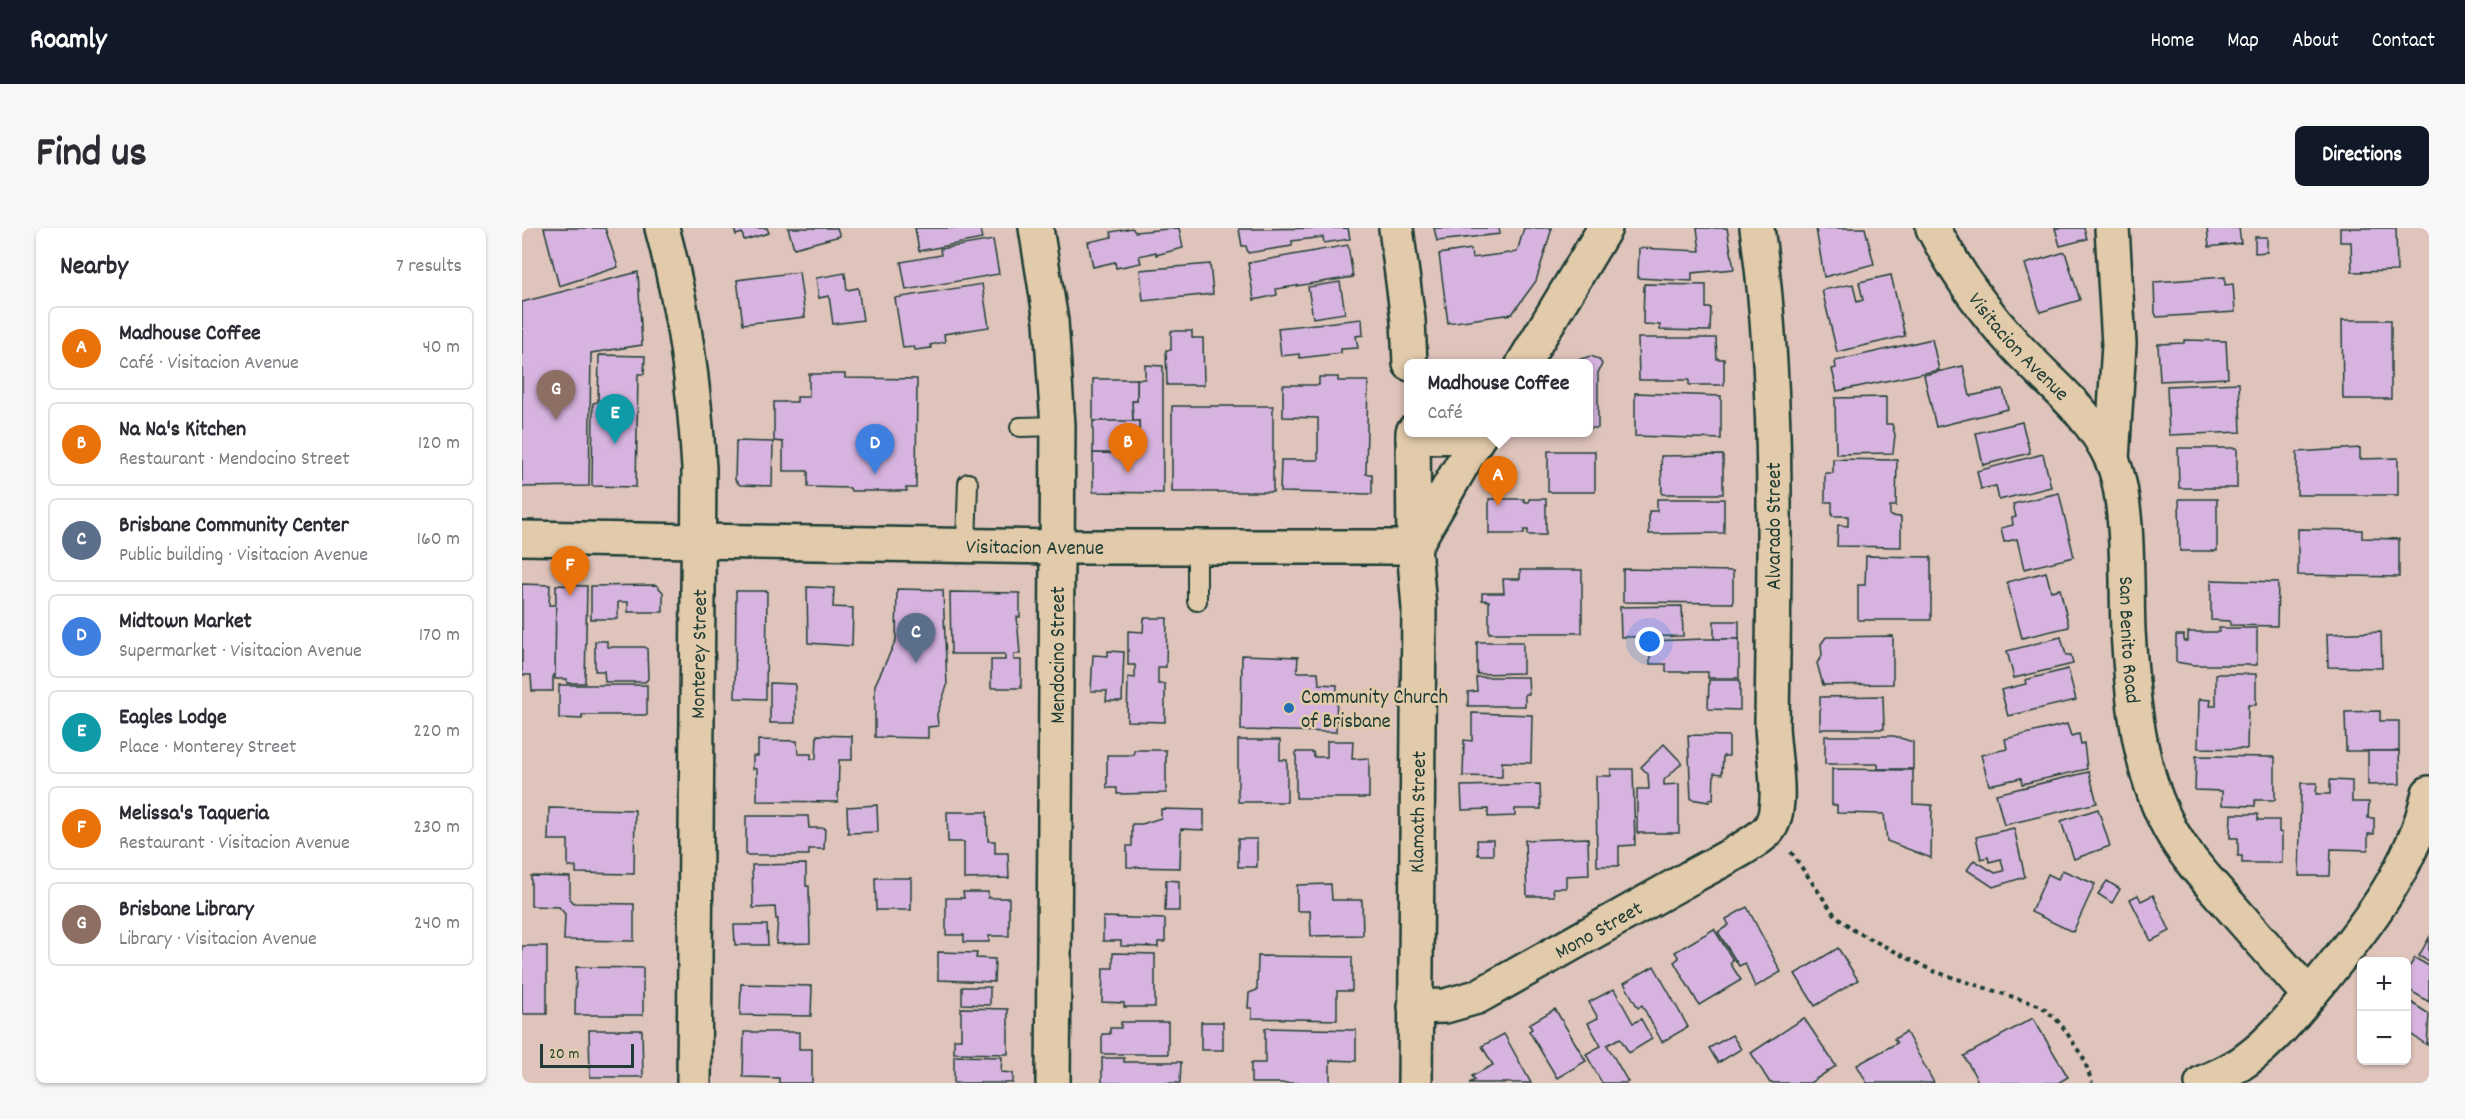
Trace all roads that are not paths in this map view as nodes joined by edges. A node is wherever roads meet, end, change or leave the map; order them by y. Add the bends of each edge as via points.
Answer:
1 (662, 228) edge
2 (1036, 228) edge
3 (1396, 228) edge
4 (1605, 228) edge
5 (1757, 228) edge
6 (1933, 228) edge
7 (2112, 228) edge
8 (1410, 359) edge
9 (1525, 359) edge
10 (1059, 426) junction
11 (1020, 427) dead end
12 (1413, 437) edge
13 (1478, 437) edge
14 (2112, 460) junction
15 (968, 483) dead end
16 (522, 538) edge
17 (699, 538) junction
18 (966, 544) junction
19 (1057, 547) junction
20 (1197, 548) junction
21 (1414, 548) junction
22 (1197, 601) dead end
23 (2429, 793) edge
24 (1772, 824) joint
25 (2309, 995) junction
26 (1415, 1007) junction
27 (693, 1083) edge
28 (1053, 1083) edge
29 (1415, 1083) edge
30 (2202, 1083) edge

1 - 17 street, Monterey Street via 679,292 694,383
2 - 10 street, Mendocino Street via 1054,341
3 - 8 street
4 - 9 street
5 - 24 street, Alvarado Street via 1772,399 1772,749 1777,798
6 - 14 street, Visitacion Avenue via 1966,286 1988,315 2082,412
7 - 14 street, San Benito Road via 2119,344
10 - 11 lane
10 - 19 street, Mendocino Street
12 - 21 street, Klamath Street
13 - 21 street
14 - 25 street, San Benito Road via 2121,498 2126,551 2134,698 2152,783 2169,827 2195,866
15 - 18 lane
16 - 17 street, Visitacion Avenue
17 - 18 street, Visitacion Avenue
17 - 27 street, Monterey Street
18 - 19 street, Visitacion Avenue
19 - 20 street, Visitacion Avenue
19 - 28 street, Mendocino Street
20 - 21 street, Visitacion Avenue
20 - 22 lane
21 - 26 street, Klamath Street via 1419,608
23 - 25 street via 2410,851 2391,889
24 - 26 street, Mono Street via 1761,836 1720,860 1477,996 1445,1006
25 - 30 street via 2260,1049 2238,1066
26 - 29 street, Klamath Street

